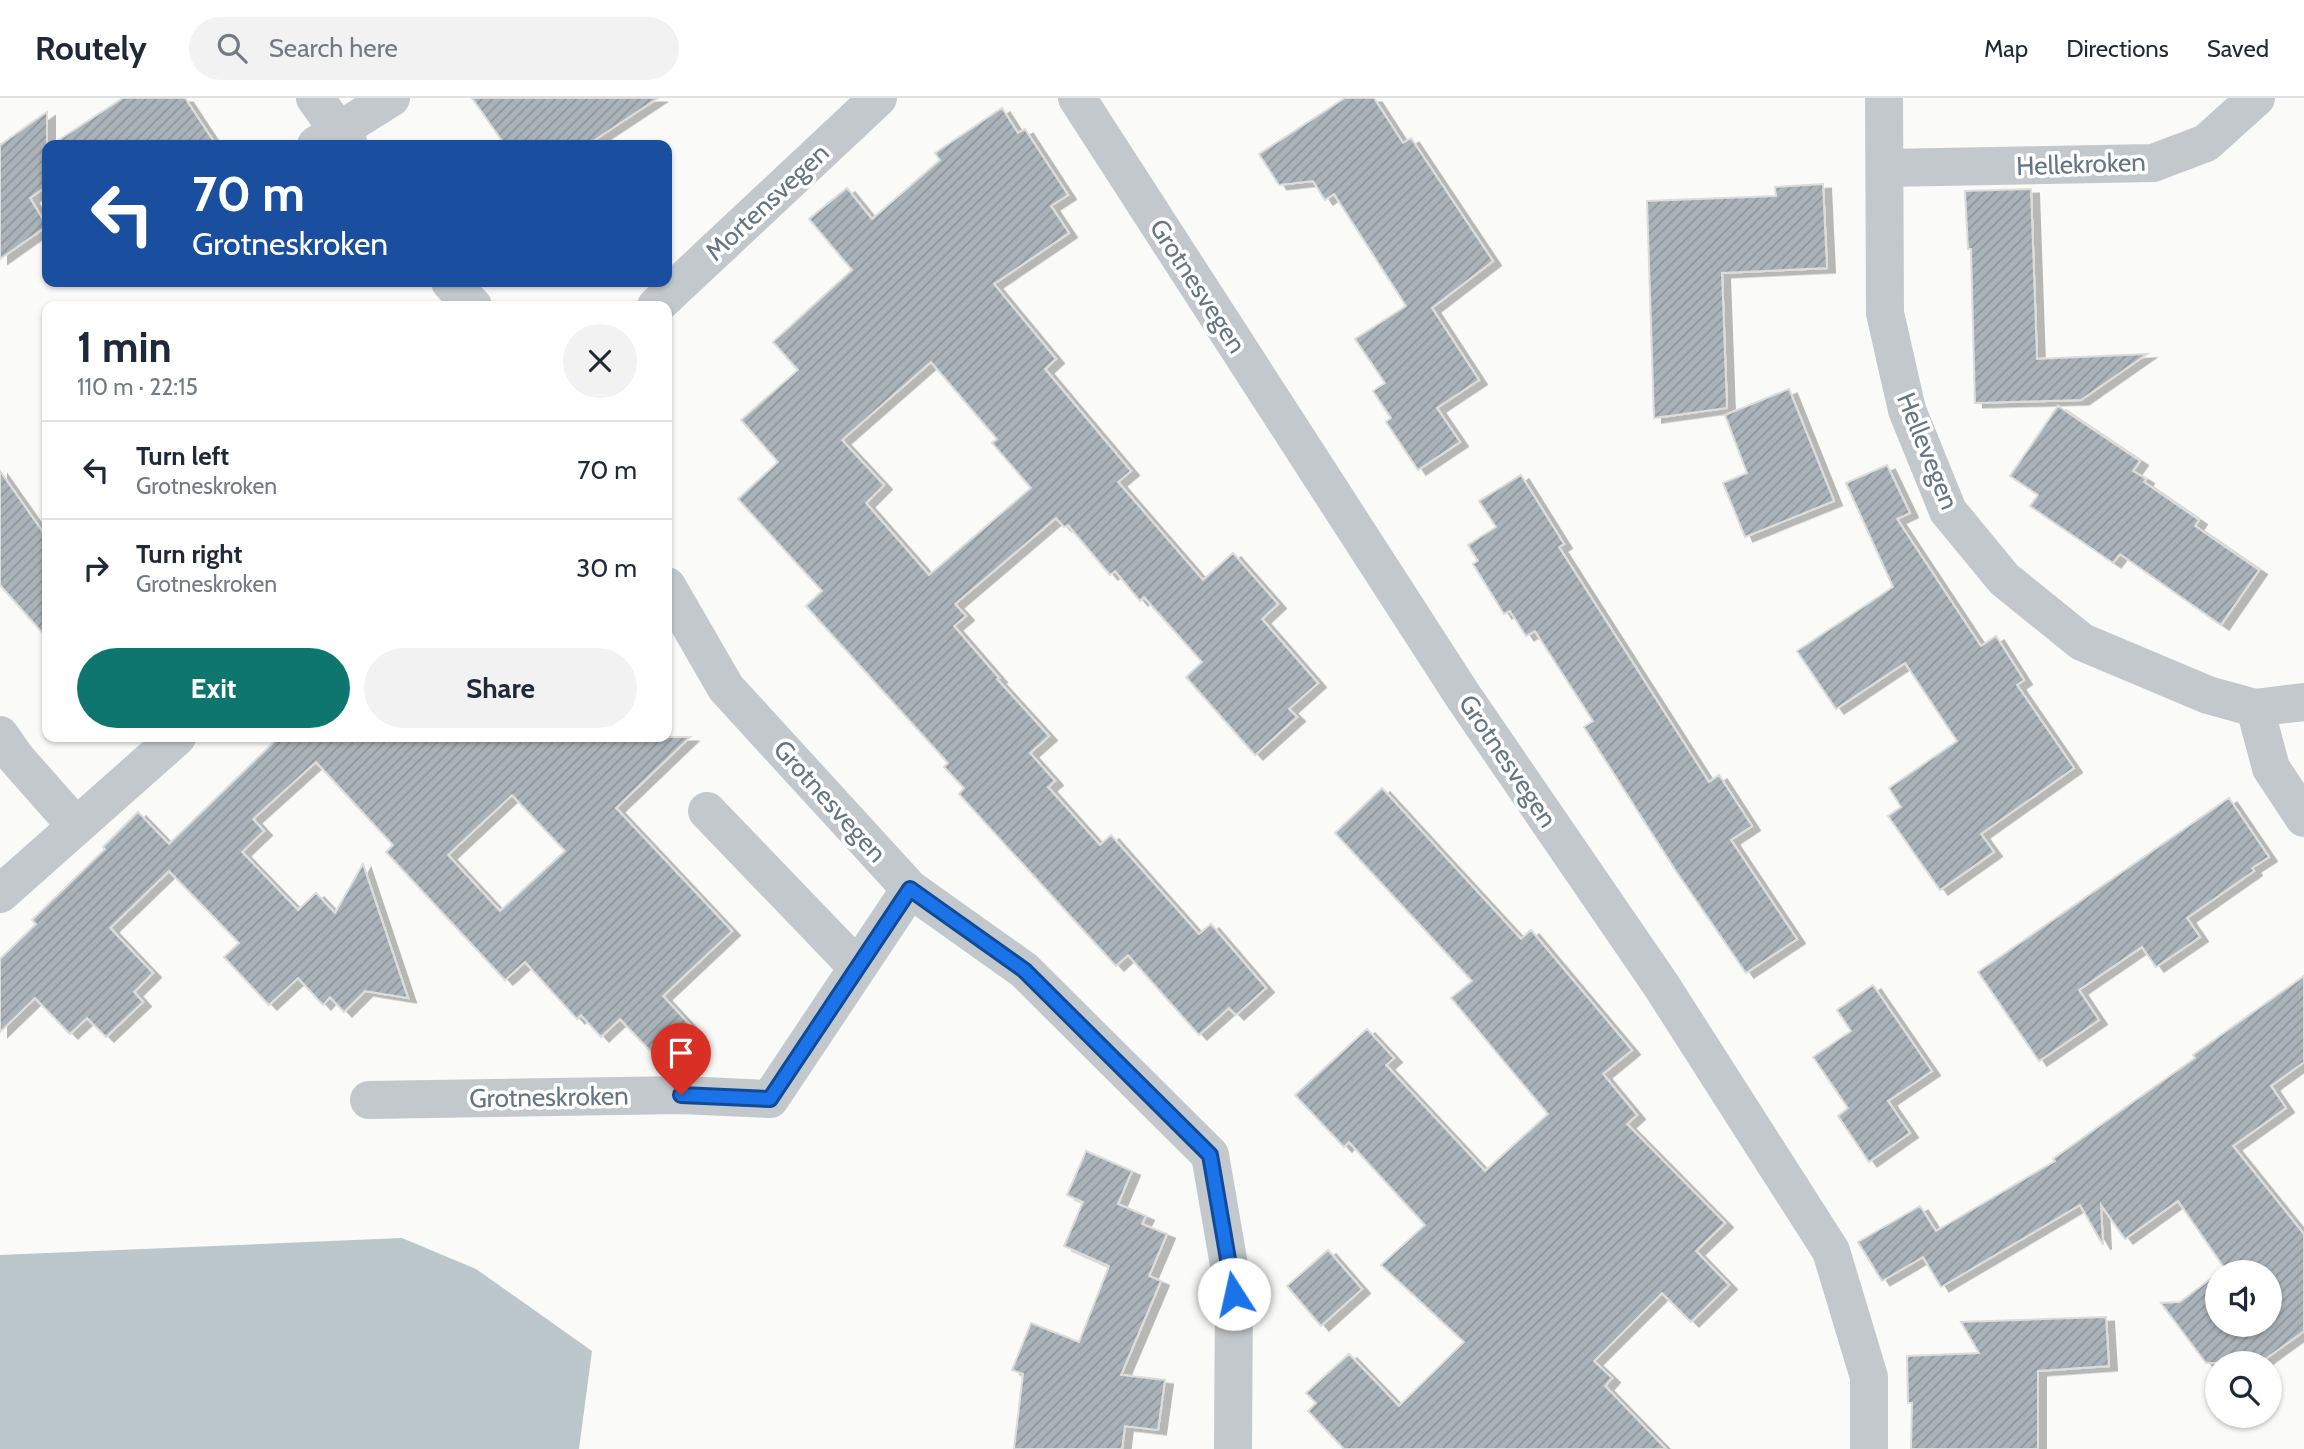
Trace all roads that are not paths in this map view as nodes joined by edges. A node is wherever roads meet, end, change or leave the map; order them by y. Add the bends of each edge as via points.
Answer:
1 (315, 98) edge
2 (391, 98) edge
3 (878, 98) edge
4 (1077, 98) edge
5 (1884, 98) edge
6 (2256, 98) edge
7 (335, 140) edge
8 (336, 140) edge
9 (1885, 169) junction
10 (455, 287) edge
11 (468, 301) edge
12 (661, 301) edge
13 (672, 595) edge
14 (2304, 702) edge
15 (2255, 708) junction
16 (0, 735) edge
17 (171, 742) edge
18 (707, 811) dead end
19 (2304, 818) edge
20 (76, 826) junction
21 (910, 889) junction
22 (0, 894) edge
23 (857, 967) junction
24 (369, 1100) dead end
25 (1233, 1449) edge
26 (1868, 1449) edge

1 - 7 street
2 - 8 street
3 - 12 street, Mortensvegen
4 - 26 street, Grotnesvegen via 1463,696 1661,985 1831,1251 1869,1377
5 - 9 street, Hellevegen
6 - 9 street, Hellekroken via 2206,143 2153,163
9 - 15 street, Hellevegen via 1885,313 1907,410 1948,511 2004,579 2082,642 2208,695
10 - 11 street
13 - 21 street, Grotnesvegen via 726,688
14 - 15 street, Hellevegen
15 - 19 street via 2271,768
16 - 20 street
17 - 20 street
18 - 23 street
20 - 22 street
21 - 23 street, Grotneskroken
21 - 25 street, Grotnesvegen via 1024,970 1210,1155 1234,1294
23 - 24 street, Grotneskroken via 770,1099 681,1095

